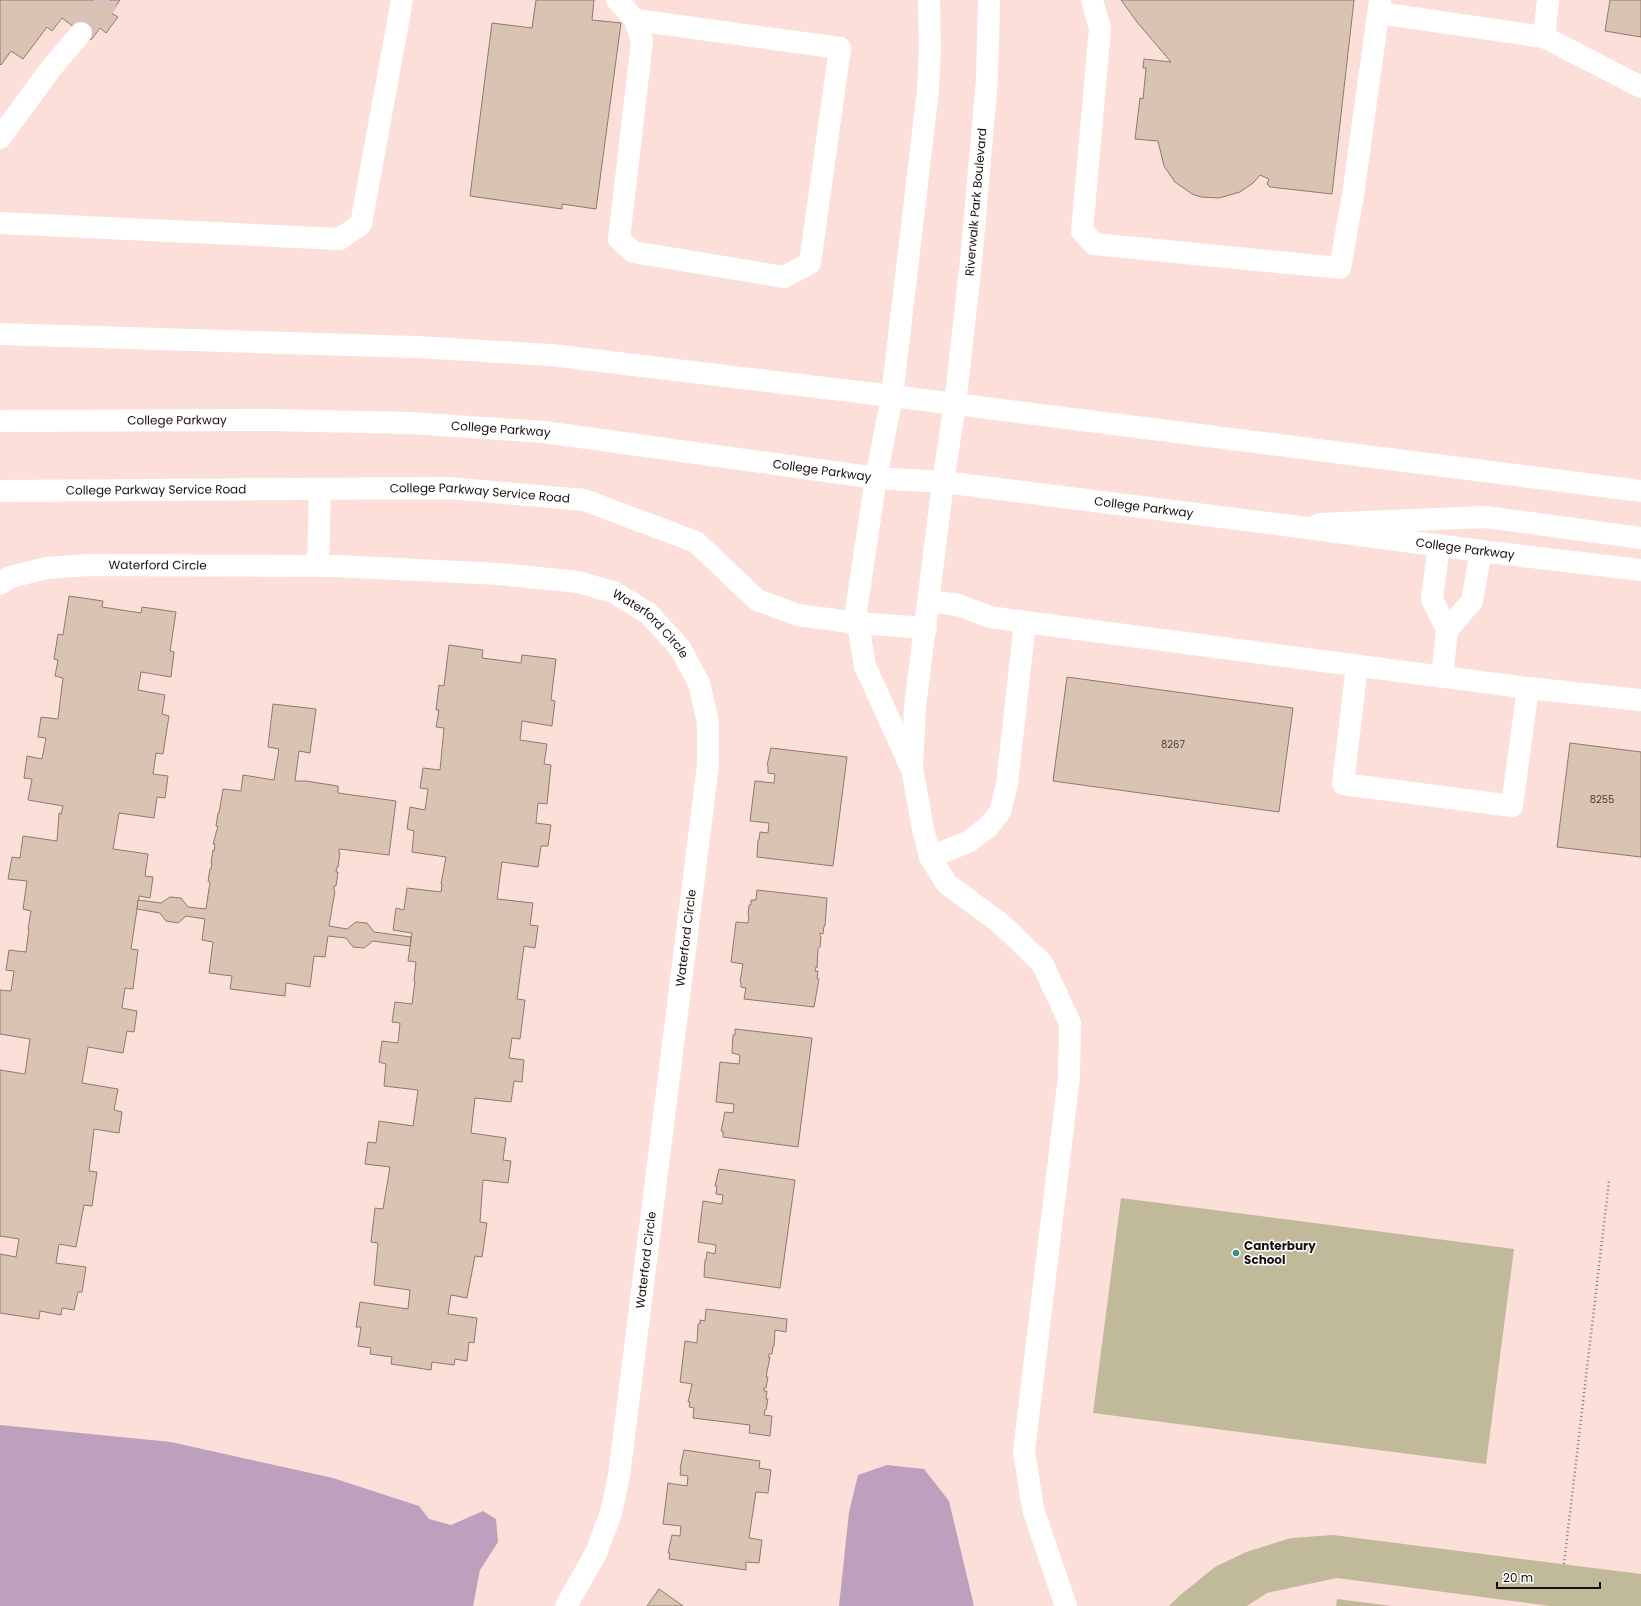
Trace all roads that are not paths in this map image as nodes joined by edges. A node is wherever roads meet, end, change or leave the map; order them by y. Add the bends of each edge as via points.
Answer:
1 (402, 0) edge
2 (617, 0) edge
3 (929, 0) edge
4 (989, 0) edge
5 (1092, 0) edge
6 (1548, 0) edge
7 (1380, 6) edge
8 (635, 20) junction
9 (81, 33) tunnel mouth
10 (1544, 37) junction
11 (1641, 87) edge
12 (0, 138) edge
13 (0, 223) edge
14 (0, 334) edge
15 (892, 396) junction
16 (955, 404) junction
17 (0, 422) edge
18 (876, 478) junction
19 (944, 482) junction
20 (320, 489) junction
21 (1641, 490) edge
22 (0, 491) edge
23 (1284, 525) junction
24 (1641, 538) edge
25 (1439, 546) junction
26 (1481, 551) junction
27 (318, 566) junction
28 (1641, 570) edge
29 (0, 584) edge
30 (929, 602) junction
31 (858, 622) junction
32 (1025, 622) junction
33 (926, 628) junction
34 (1447, 630) junction
35 (1357, 666) junction
36 (1442, 677) junction
37 (1528, 688) junction
38 (1641, 700) edge
39 (912, 768) junction
40 (930, 857) junction
41 (566, 1606) edge
42 (1066, 1606) edge

1 - 13 street via 361,224 340,239
2 - 8 street
3 - 15 street via 928,90
4 - 16 street, Riverwalk Park Boulevard via 986,87 971,262
5 - 7 street via 1100,29 1082,231 1094,244 1340,268
6 - 10 street
7 - 10 street
8 - 8 street via 642,41 619,239 633,252 784,277 810,263 840,48
9 - 12 street via 49,71
10 - 11 street
14 - 15 street via 416,347 551,355
15 - 16 street
15 - 18 street
16 - 19 street, Riverwalk Park Boulevard
16 - 21 street
17 - 18 street, College Parkway via 270,420 411,423 544,432
18 - 19 street, College Parkway
18 - 31 street via 856,611
19 - 23 street, College Parkway
19 - 30 street, Riverwalk Park Boulevard
20 - 22 street, College Parkway Service Road
20 - 27 street
20 - 31 street, College Parkway Service Road via 448,488 584,500 696,542 757,600 798,615
23 - 24 street via 1486,518
23 - 25 street, College Parkway
25 - 26 street, College Parkway
25 - 34 street via 1432,598
26 - 28 street, College Parkway
26 - 34 street via 1472,601
27 - 29 street, Waterford Circle via 89,565 47,568 10,577
27 - 41 street, Waterford Circle via 500,574 578,582 613,592 648,612 680,648 699,683 708,722 708,765 619,1476 611,1513 596,1553
30 - 32 street via 958,606 990,617
30 - 33 street, Riverwalk Park Boulevard
31 - 33 street, College Parkway Service Road
31 - 39 street via 865,666
32 - 35 street
32 - 40 street via 1006,784 1000,812 988,827 968,842
33 - 39 street, Riverwalk Park Boulevard via 916,707
34 - 36 street
35 - 36 street
35 - 37 street via 1343,784 1512,806
36 - 37 street
37 - 38 street
39 - 40 street
40 - 42 street via 948,884 1000,923 1042,963 1070,1023 1069,1077 1024,1451 1034,1509

